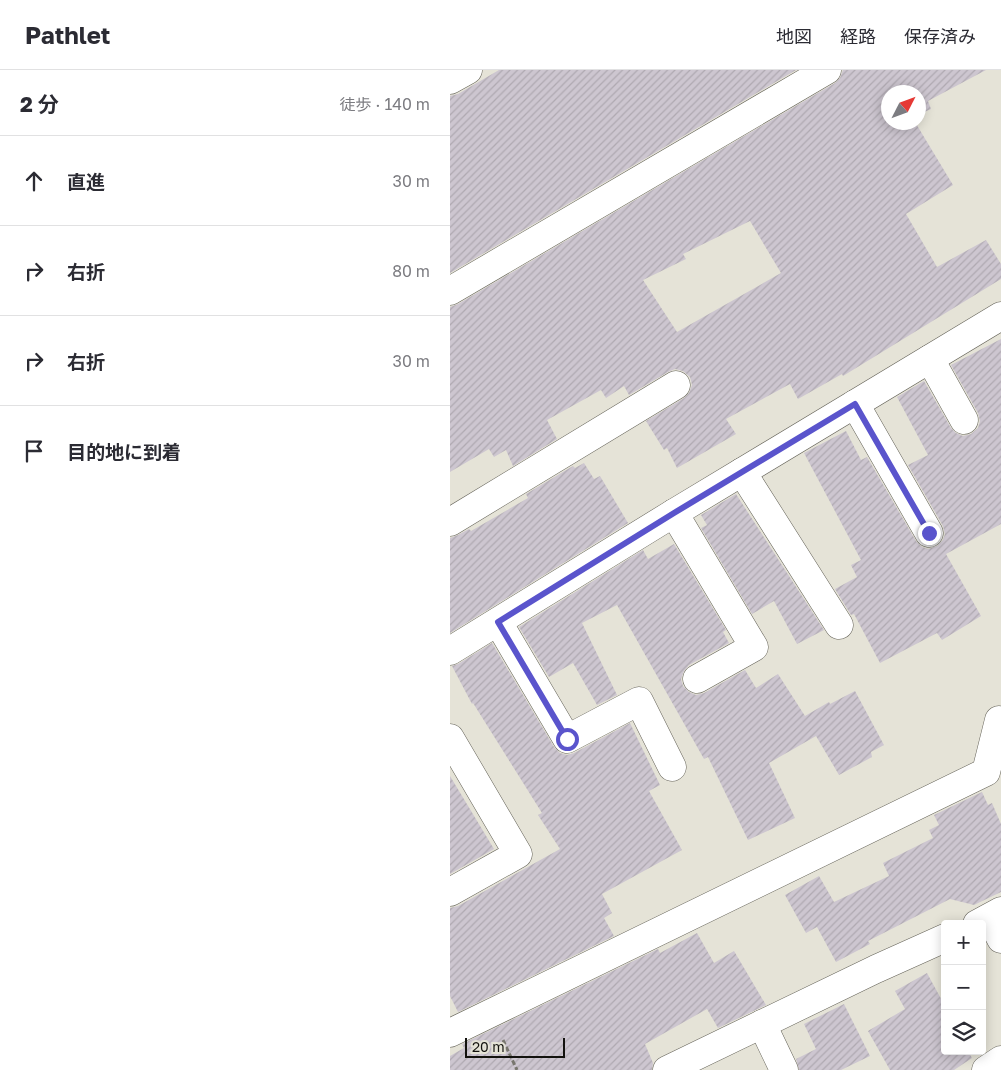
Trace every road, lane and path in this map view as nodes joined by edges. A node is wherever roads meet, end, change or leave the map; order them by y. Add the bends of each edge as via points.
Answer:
1 (468, 70) edge
2 (827, 70) edge
3 (450, 80) edge
4 (450, 291) edge
5 (1001, 316) edge
6 (930, 360) junction
7 (676, 385) dead end
8 (855, 404) junction
9 (964, 420) dead end
10 (742, 472) junction
11 (674, 513) junction
12 (450, 522) edge
13 (929, 533) dead end
14 (498, 622) junction
15 (839, 625) dead end
16 (450, 652) edge
17 (697, 679) dead end
18 (999, 720) dead end
19 (450, 738) edge
20 (672, 767) dead end
21 (450, 892) edge
22 (941, 940) edge
23 (762, 1024) junction
24 (450, 1033) edge
25 (1001, 1060) edge
26 (667, 1070) edge
27 (784, 1070) edge
28 (986, 1070) edge

1 - 3 street
2 - 4 street
5 - 6 street
6 - 8 street
6 - 9 street
7 - 12 street
8 - 10 street
8 - 13 street
10 - 11 street
10 - 15 street
11 - 14 street
11 - 17 street via 754,647
14 - 16 street
14 - 20 street via 567,739 639,701
18 - 24 street via 986,772
19 - 21 street via 518,854
22 - 23 street
23 - 26 street
23 - 27 street
25 - 28 street

